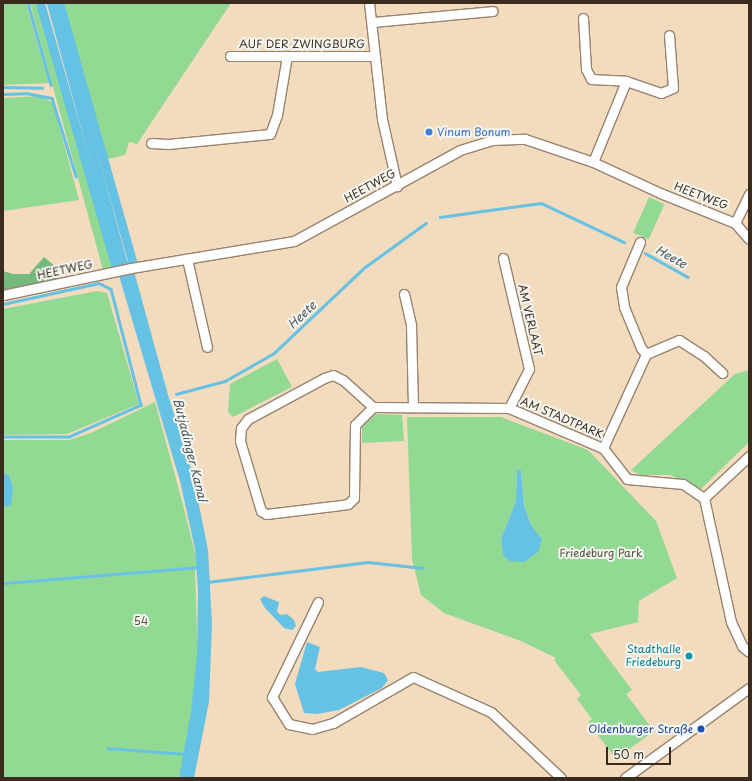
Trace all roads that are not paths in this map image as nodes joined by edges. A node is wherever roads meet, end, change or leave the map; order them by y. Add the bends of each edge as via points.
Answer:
1 (369, 3) edge
2 (493, 11) dead end
3 (583, 18) dead end
4 (372, 22) junction
5 (669, 35) dead end
6 (230, 56) dead end
7 (287, 56) junction
8 (374, 56) junction
9 (626, 81) junction
10 (151, 143) dead end
11 (592, 162) junction
12 (397, 186) junction
13 (749, 194) edge
14 (735, 222) junction
15 (749, 239) edge
16 (640, 242) dead end
17 (503, 258) dead end
18 (187, 260) junction
19 (404, 294) dead end
20 (3, 295) edge
21 (207, 347) dead end
22 (646, 354) junction
23 (722, 373) dead end
24 (413, 405) junction
25 (373, 406) junction
26 (509, 408) junction
27 (603, 448) junction
28 (749, 456) edge
29 (704, 498) junction
30 (318, 602) dead end
31 (749, 652) edge
32 (749, 688) edge
33 (561, 778) edge
34 (626, 778) edge

1 - 4 street
2 - 4 street
3 - 9 street via 586,69 591,79
4 - 8 street
5 - 9 street via 673,88 661,93
6 - 7 street, AUF DER ZWINGBURG
7 - 8 street, AUF DER ZWINGBURG
7 - 10 street via 277,115 270,134 168,144
8 - 12 street via 382,119
9 - 11 street
11 - 12 street, HEETWEG via 525,139 492,140 460,150
11 - 14 street, HEETWEG via 660,193
12 - 18 street, HEETWEG via 294,241
13 - 14 street
14 - 15 street
16 - 22 street via 621,287 624,307
17 - 26 street, AM VERLAAT via 529,369
18 - 20 street, HEETWEG via 131,268
18 - 21 street
19 - 24 street via 412,325
22 - 23 street via 679,340 704,356
22 - 27 street
24 - 25 street, AM STADTPARK
24 - 26 street, AM STADTPARK
25 - 25 street via 343,380 333,376 324,378 248,419 241,428 240,441 261,511 266,514 348,504 354,498 355,425
26 - 27 street, AM STADTPARK
27 - 29 street, AM STADTPARK via 627,479 683,484
28 - 29 street
29 - 31 street via 731,622 742,646
30 - 33 street via 272,697 290,724 312,729 333,723 413,678 491,712
32 - 34 street

